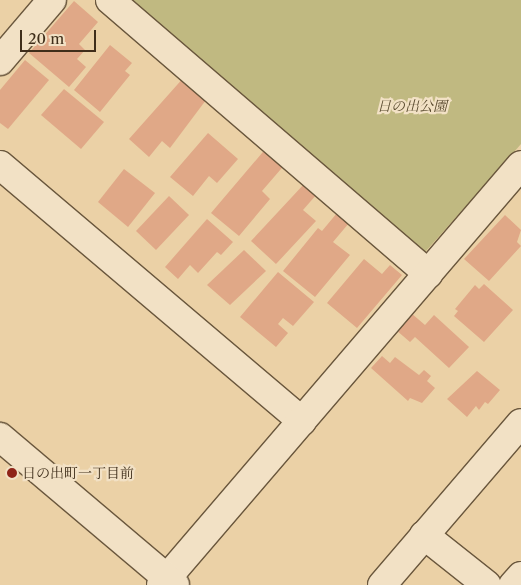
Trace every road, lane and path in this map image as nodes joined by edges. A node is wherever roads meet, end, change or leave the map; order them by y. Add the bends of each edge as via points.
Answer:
1 (52, 0) edge
2 (110, 0) edge
3 (0, 61) edge
4 (0, 165) edge
5 (515, 183) edge
6 (428, 274) junction
7 (302, 421) junction
8 (521, 423) edge
9 (0, 437) edge
10 (424, 536) junction
11 (521, 576) edge
12 (168, 583) edge
13 (382, 585) edge
14 (487, 585) edge
15 (513, 585) edge

1 - 3 street
2 - 6 street
4 - 7 street
5 - 6 street
6 - 7 street
7 - 12 street
8 - 10 street
9 - 12 street
10 - 13 street
10 - 14 street
11 - 15 street

